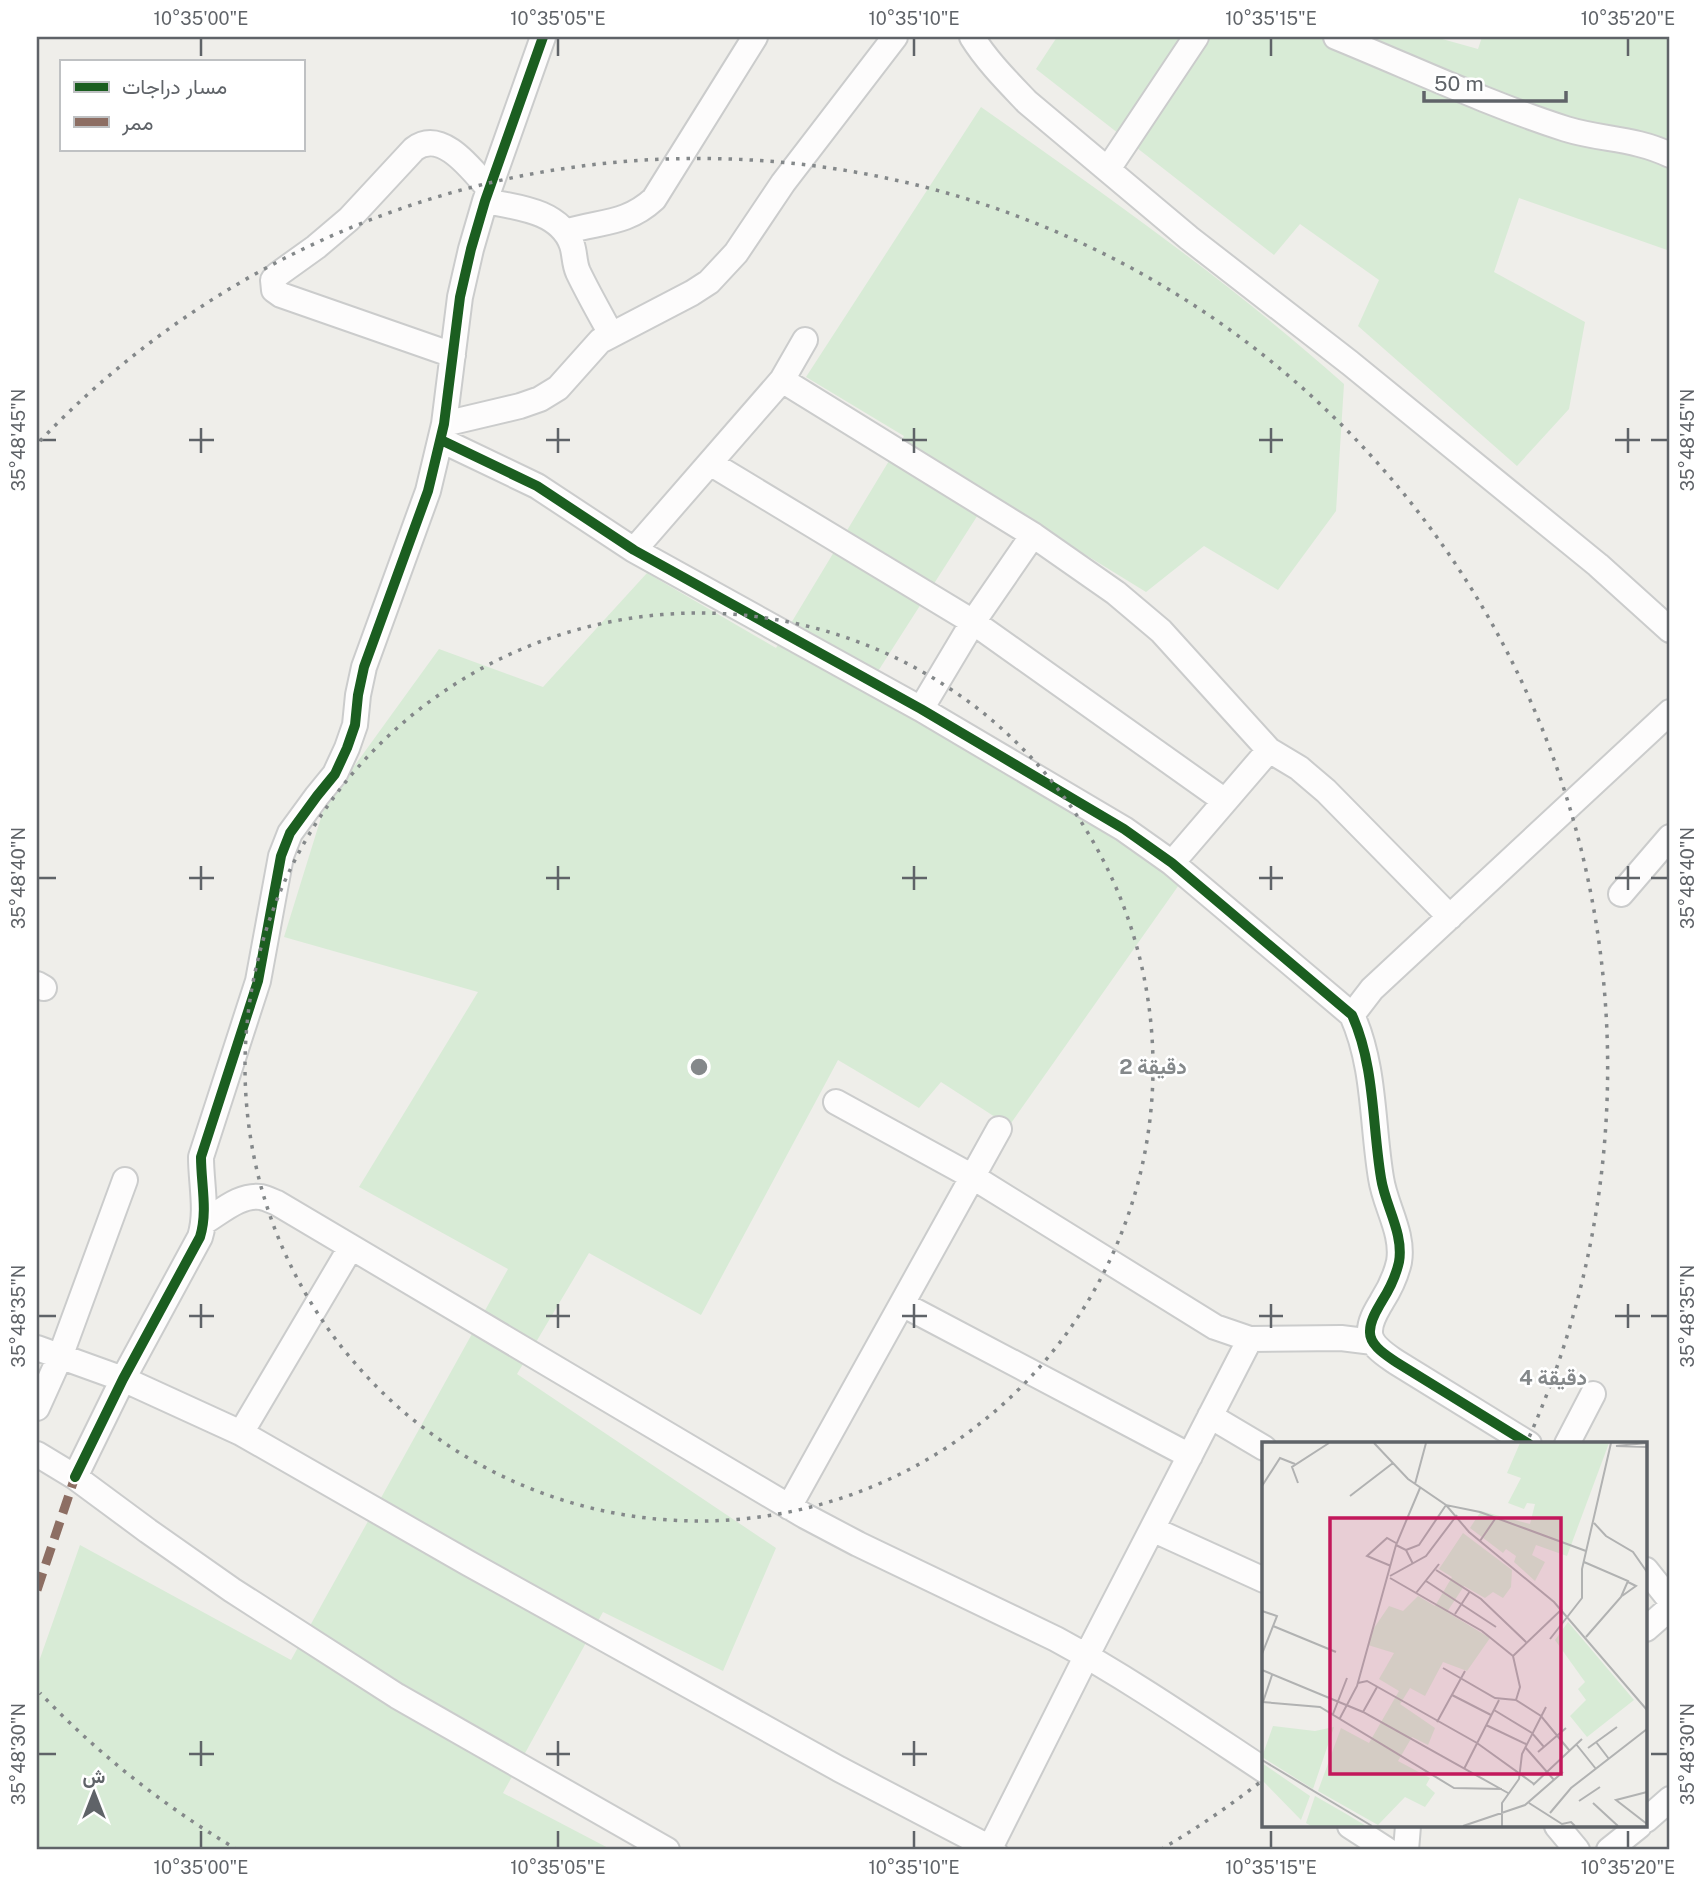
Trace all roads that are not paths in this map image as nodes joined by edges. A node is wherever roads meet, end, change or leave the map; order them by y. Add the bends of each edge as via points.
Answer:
1 (543, 37) edge
2 (755, 37) edge
3 (895, 37) edge
4 (972, 37) edge
5 (1196, 37) edge
6 (1336, 37) edge
7 (1670, 155) edge
8 (1108, 169) junction
9 (487, 195) junction
10 (565, 232) junction
11 (611, 334) junction
12 (805, 340) dead end
13 (453, 355) junction
14 (782, 380) junction
15 (442, 432) junction
16 (710, 464) junction
17 (1032, 535) junction
18 (634, 551) junction
19 (973, 622) junction
20 (1670, 630) edge
21 (921, 709) junction
22 (1670, 712) edge
23 (1269, 750) junction
24 (1225, 801) junction
25 (1670, 837) edge
26 (1172, 863) junction
27 (1621, 894) dead end
28 (1450, 917) junction
29 (1352, 1015) junction
30 (836, 1102) dead end
31 (999, 1129) dead end
32 (973, 1177) junction
33 (125, 1180) dead end
34 (204, 1222) junction
35 (352, 1247) junction
36 (902, 1304) junction
37 (1250, 1339) junction
38 (1373, 1342) junction
39 (37, 1348) edge
40 (60, 1357) junction
41 (123, 1379) junction
42 (1593, 1394) dead end
43 (37, 1408) edge
44 (1210, 1416) junction
45 (241, 1433) junction
46 (1526, 1442) edge
47 (1568, 1442) edge
48 (1262, 1447) edge
49 (37, 1454) edge
50 (1190, 1456) junction
51 (75, 1477) junction
52 (789, 1507) junction
53 (1152, 1529) junction
54 (1648, 1572) edge
55 (1262, 1579) edge
56 (1670, 1600) edge
57 (1670, 1608) edge
58 (1648, 1627) edge
59 (1087, 1655) junction
60 (1262, 1769) edge
61 (1670, 1799) edge
62 (1648, 1818) edge
63 (1353, 1828) edge
64 (1408, 1828) edge
65 (1559, 1828) edge
66 (1636, 1828) edge
67 (992, 1849) edge
68 (667, 1850) edge
69 (1387, 1850) edge
70 (1406, 1850) edge
71 (1577, 1850) edge
72 (1609, 1850) edge

1 - 9 street
2 - 10 street via 654,199 624,219
3 - 11 street via 722,269 692,293
4 - 8 street via 1019,94
5 - 8 street
6 - 7 street via 1555,125 1641,143
8 - 20 street via 1189,239 1598,565
9 - 10 street via 544,215
9 - 13 street via 463,285
9 - 13 street via 455,154 436,142 424,143 349,219 273,280 274,290 281,295
10 - 11 street via 577,269
11 - 15 street via 540,399
12 - 14 street
13 - 15 street
14 - 16 street
14 - 17 street
15 - 18 street via 537,486
15 - 34 street via 428,491 364,667 347,748 335,774 290,832 281,856 258,981 201,1157
16 - 18 street
16 - 19 street
17 - 19 street
17 - 23 street via 1116,593 1161,631
18 - 21 street
19 - 21 street
19 - 24 street
21 - 26 street via 1124,829
22 - 28 street
23 - 24 street
23 - 28 street via 1326,791
24 - 26 street
25 - 27 street
26 - 29 street
28 - 29 street via 1372,989
29 - 38 street via 1362,1037 1381,1180 1400,1248 1399,1263 1373,1317 1369,1331
30 - 32 street
31 - 32 street
32 - 36 street
32 - 37 street via 1215,1327
33 - 40 street
34 - 35 street via 237,1202 262,1197
34 - 41 street
35 - 45 street
35 - 52 street
36 - 50 street
36 - 52 street
37 - 38 street
37 - 44 street
38 - 46 street via 1396,1362
39 - 40 street
40 - 41 street
40 - 43 street
41 - 45 street
41 - 51 street
42 - 47 street
44 - 48 street
44 - 50 street
45 - 67 street via 839,1769
49 - 51 street
50 - 53 street
51 - 68 street via 232,1590 386,1689
52 - 59 street
53 - 55 street
53 - 59 street
54 - 56 street
57 - 58 street
59 - 60 street
59 - 67 street
61 - 62 street
63 - 69 street
64 - 70 street
65 - 71 street
66 - 72 street

